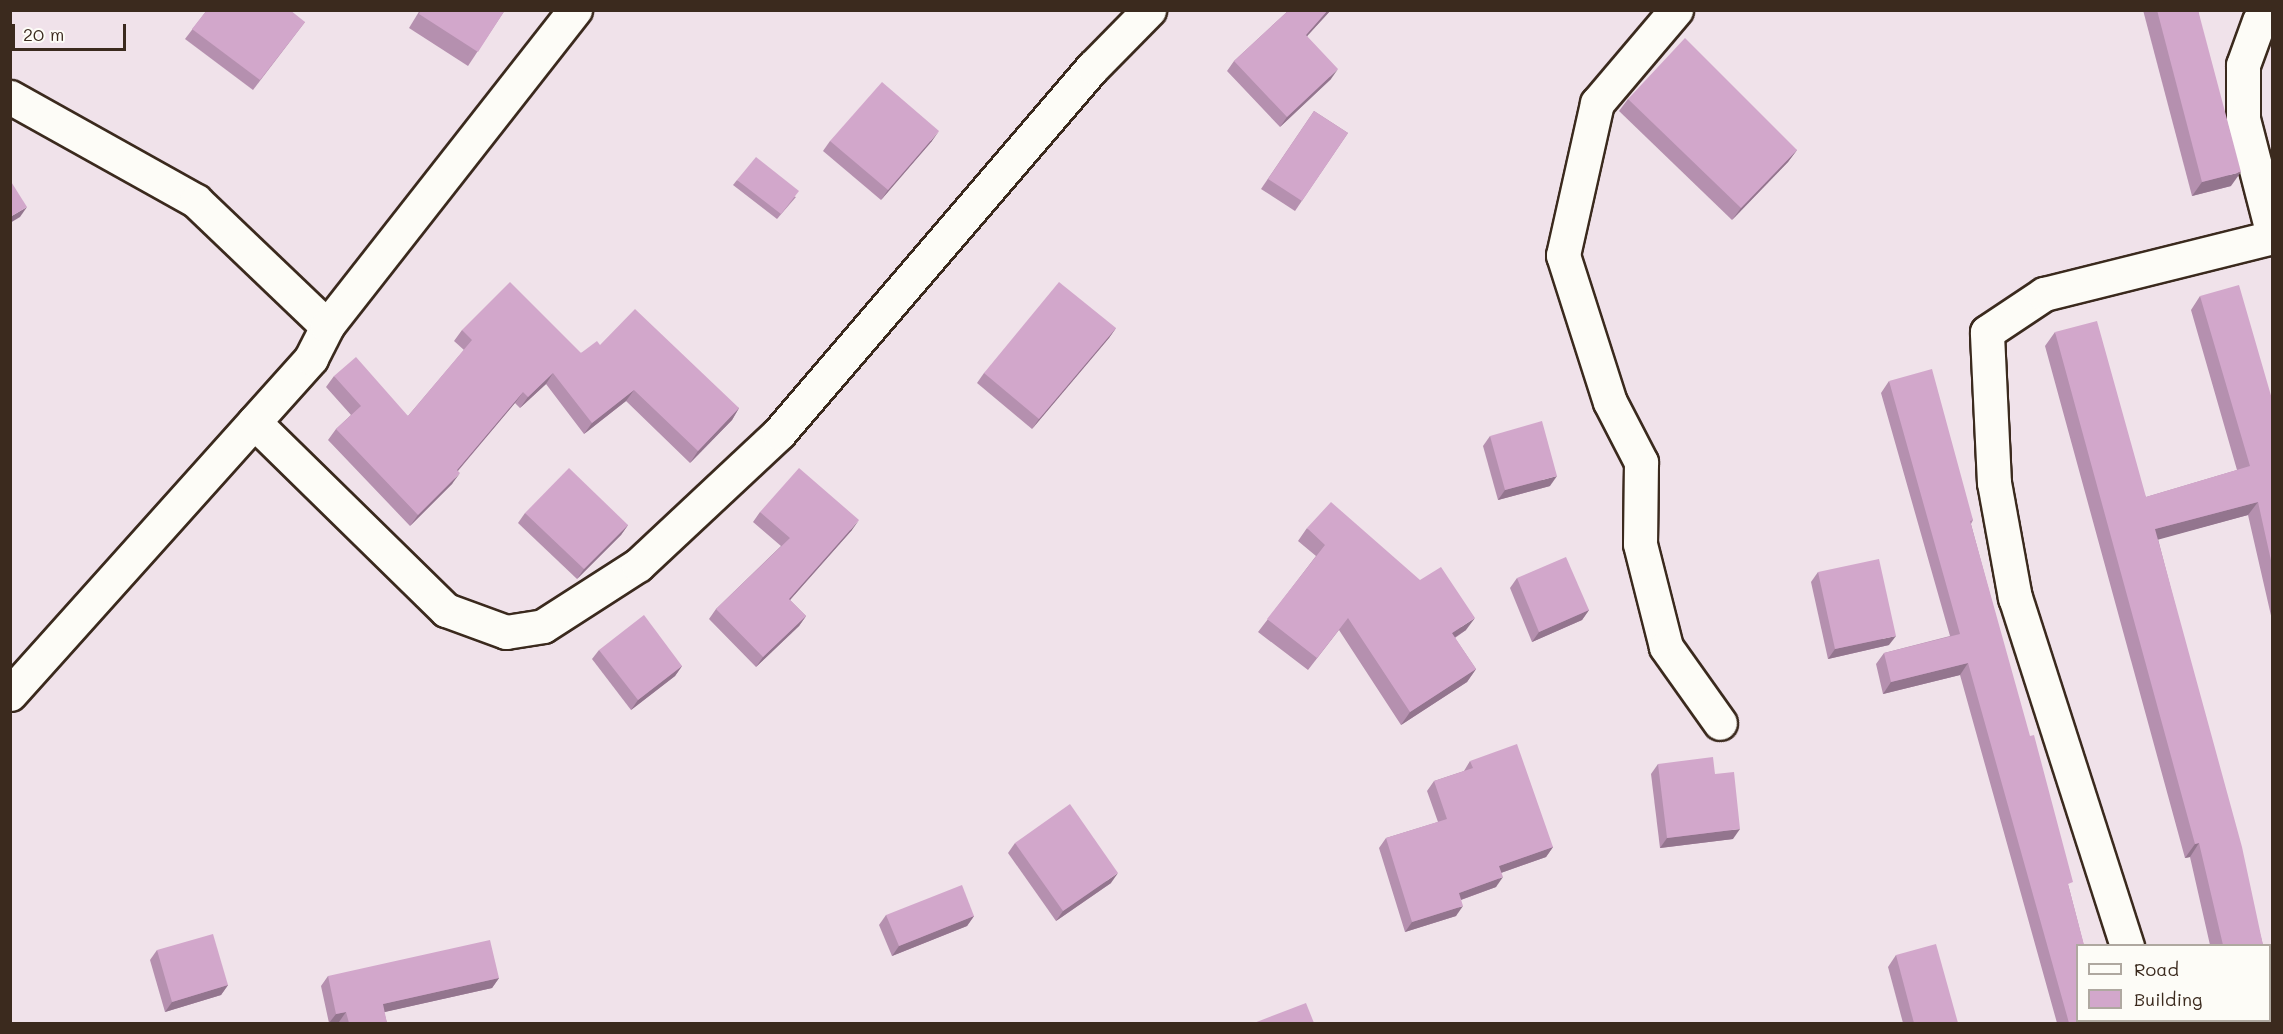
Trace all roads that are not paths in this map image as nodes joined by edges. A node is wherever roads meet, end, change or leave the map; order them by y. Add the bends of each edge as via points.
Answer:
1 (575, 10) edge
2 (1149, 10) edge
3 (1676, 10) edge
4 (2272, 11) edge
5 (10, 97) edge
6 (2272, 231) edge
7 (2272, 237) edge
8 (327, 326) junction
9 (254, 422) junction
10 (10, 694) edge
11 (1720, 723) dead end
12 (2127, 944) edge

1 - 8 street
2 - 9 street via 1092,67 779,432 638,565 543,626 506,632 446,610
3 - 11 street via 1597,103 1563,255 1610,402 1641,462 1640,544 1666,647
4 - 6 street via 2259,21 2243,65 2243,120
5 - 8 street via 196,201
7 - 12 street via 2044,294 1987,332 1994,483 2015,598
8 - 9 street via 311,358
9 - 10 street

